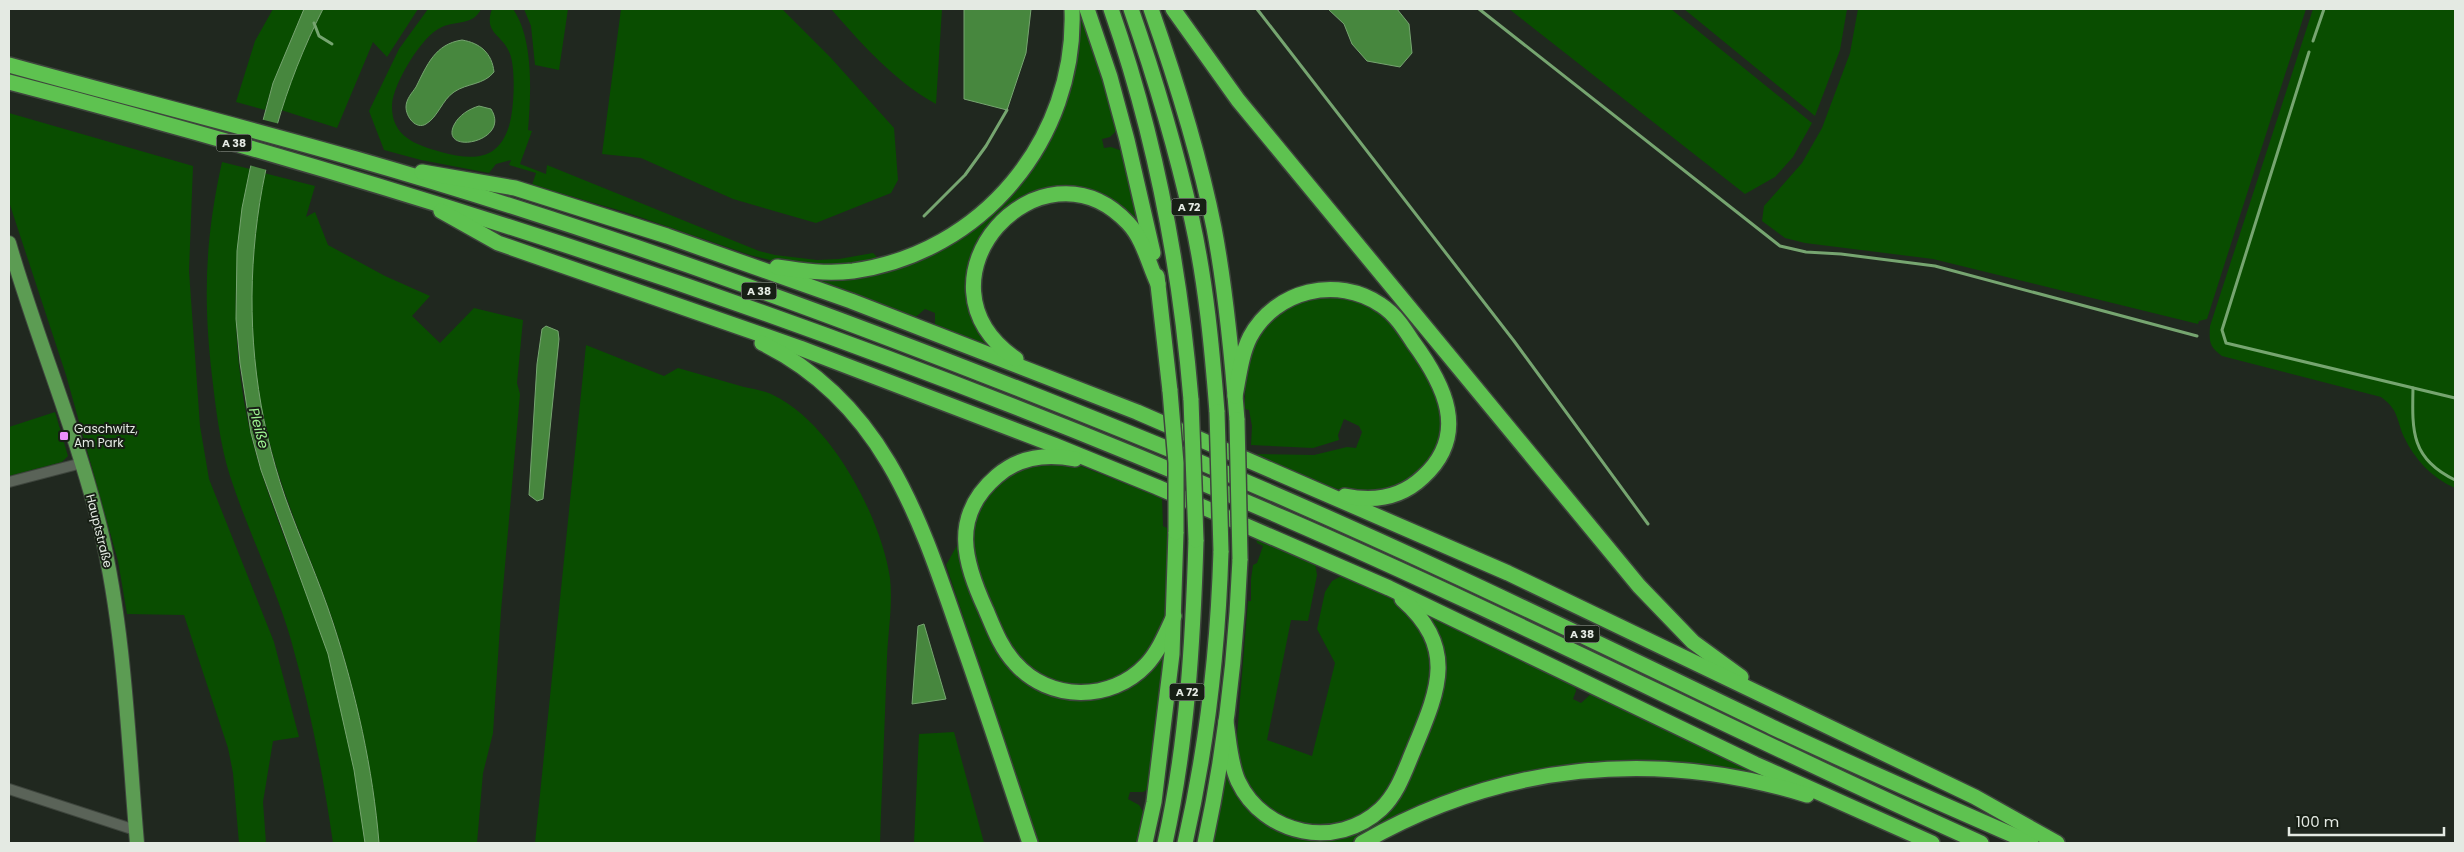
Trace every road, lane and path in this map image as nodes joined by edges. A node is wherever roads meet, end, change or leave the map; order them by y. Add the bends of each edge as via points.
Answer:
1 (1072, 9) edge
2 (1087, 9) edge
3 (1111, 9) edge
4 (1131, 9) edge
5 (1151, 9) edge
6 (1173, 9) edge
7 (9, 66) edge
8 (9, 82) edge
9 (383, 167) junction
10 (423, 199) junction
11 (9, 243) edge
12 (724, 256) junction
13 (1158, 284) junction
14 (698, 311) junction
15 (1045, 376) junction
16 (1235, 396) junction
17 (1097, 462) junction
18 (82, 463) junction
19 (9, 482) edge
20 (1303, 482) junction
21 (1389, 588) junction
22 (1174, 616) junction
23 (1226, 722) junction
24 (1822, 725) junction
25 (9, 789) edge
26 (1904, 831) junction
27 (136, 836) edge
28 (1030, 843) edge
29 (1145, 843) edge
30 (1165, 843) edge
31 (1185, 843) edge
32 (1204, 843) edge
33 (1362, 843) edge
34 (1932, 843) edge
35 (1981, 843) edge
36 (2031, 843) edge
37 (2057, 843) edge

1 - 12 highway via 1069,61 1059,101 1043,139 1008,189 963,229 910,256 852,271 813,272
2 - 13 highway via 1127,140
3 - 30 highway, A 72, bridge via 1132,71 1152,148 1177,280 1191,400 1196,540 1194,601 1186,708
4 - 31 highway, A 72, bridge via 1151,67 1192,221 1210,329 1217,412 1222,551 1220,601 1210,708
5 - 16 highway via 1205,188 1224,290
6 - 24 highway via 1244,107 1661,610 1706,653
7 - 9 highway, A 38
8 - 10 highway, A 38
9 - 12 highway via 445,174 514,188
9 - 36 highway, A 38 via 750,288 1129,432 1467,580 1774,728
10 - 14 highway via 498,243
10 - 35 highway, A 38 via 744,306 1130,454 1440,588 1866,792
11 - 18 main road, Hauptstraße
12 - 15 highway
13 - 15 highway via 1135,232 1104,204 1079,196 1056,195 1022,205 1003,218 988,236 978,257 974,280 977,303 985,326 998,344
13 - 22 highway, bridge via 1176,463
14 - 17 highway
14 - 28 highway via 774,348 812,374 849,408 888,458 909,496 934,558
15 - 20 highway
16 - 20 highway via 1250,336 1269,313 1293,297 1316,290 1350,291 1380,304 1401,324 1426,359 1444,393 1448,425 1438,457 1417,482 1388,497 1355,498
16 - 23 highway, bridge via 1240,559 1236,637
17 - 21 highway
17 - 22 highway via 1056,456 1025,460 998,475 976,500 966,528 965,556 1003,647 1020,668 1042,684 1062,691 1096,692 1118,685 1145,666
18 - 19 street
18 - 27 main road, Hauptstraße via 111,576 121,644
20 - 24 highway via 1508,573
21 - 23 highway via 1416,612 1428,629 1436,650 1439,674 1435,698 1402,779 1390,799 1374,815 1344,830 1322,833 1289,828 1268,817 1250,800 1237,780
21 - 26 highway via 1754,764
22 - 29 highway via 1154,802
23 - 32 highway
24 - 37 highway via 1974,797
25 - 27 street, Hauptstraße
26 - 33 highway via 1754,780 1696,770 1637,768 1559,774 1492,788 1436,807
26 - 34 highway

